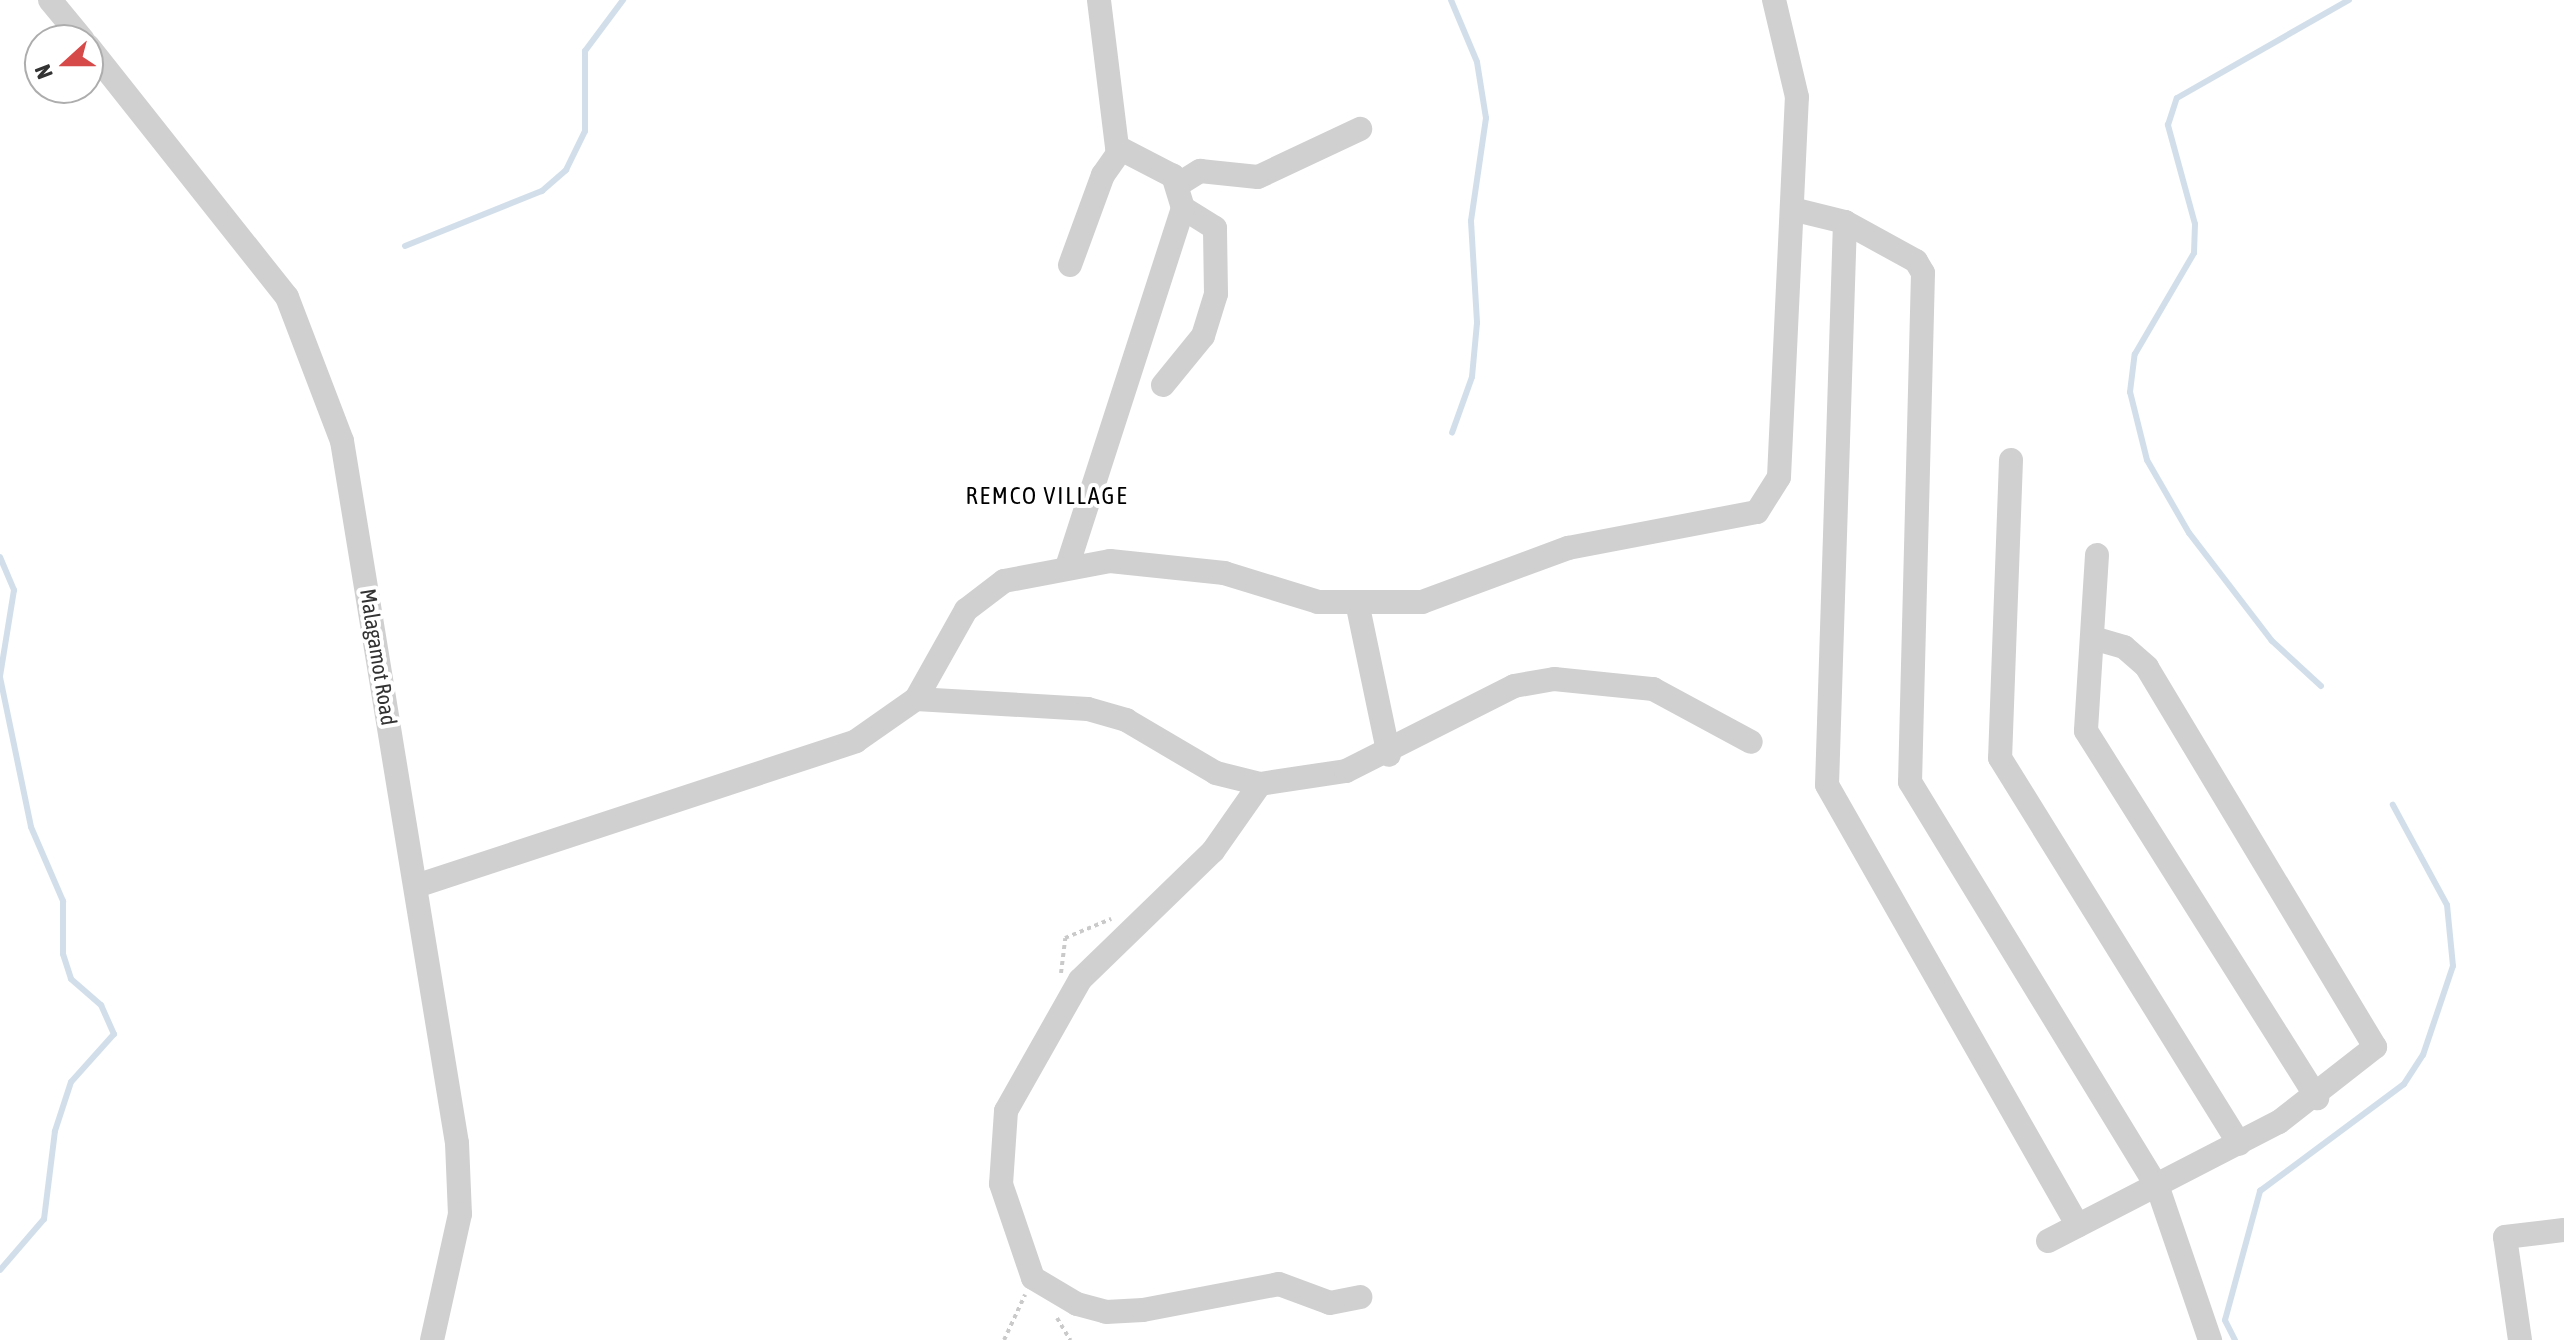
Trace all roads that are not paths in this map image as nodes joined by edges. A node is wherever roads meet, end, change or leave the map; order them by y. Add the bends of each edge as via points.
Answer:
1 (50, 0) edge
2 (1099, 0) edge
3 (1774, 0) edge
4 (70, 24) edge
5 (104, 66) edge
6 (1360, 129) dead end
7 (1120, 151) junction
8 (1179, 184) junction
9 (1183, 208) junction
10 (1792, 209) junction
11 (1845, 222) junction
12 (1070, 265) dead end
13 (1163, 385) dead end
14 (2011, 460) dead end
15 (2097, 555) dead end
16 (1068, 564) junction
17 (1358, 607) junction
18 (2092, 638) junction
19 (916, 699) junction
20 (1751, 742) dead end
21 (1389, 755) junction
22 (1260, 784) junction
23 (416, 886) junction
24 (2317, 1098) junction
25 (2239, 1144) junction
26 (2158, 1188) junction
27 (2078, 1226) junction
28 (2564, 1230) edge
29 (2048, 1241) dead end
30 (1360, 1297) dead end
31 (432, 1340) edge
32 (2210, 1340) edge
33 (2520, 1340) edge

1 - 4 street
2 - 7 street
3 - 10 street via 1796,85
5 - 23 street, Malagamot Road via 287,297 318,370 342,441
6 - 8 street via 1258,177 1200,171
7 - 8 street via 1162,167
7 - 12 street via 1103,175
8 - 9 street
9 - 13 street via 1215,228 1216,294 1197,345
9 - 16 street
10 - 11 street
10 - 17 street via 1779,477 1757,512 1568,548 1422,602
11 - 26 street via 1916,261 1923,273 1910,782
11 - 27 street via 1827,785
14 - 25 street via 2000,758
15 - 18 street
16 - 17 street via 1190,567
16 - 19 street via 985,591 966,610
17 - 21 street
18 - 24 street via 2086,731
18 - 24 street via 2124,647 2147,667 2375,1047
19 - 22 street via 1088,709 1126,720 1216,773
19 - 23 street via 829,753
20 - 21 street via 1653,689 1554,679 1487,698
21 - 22 street via 1297,782
22 - 30 street via 1213,851 1080,980 1006,1111 1001,1184 1033,1278 1054,1294 1106,1312 1263,1285 1330,1303
23 - 31 street, Malagamot Road via 457,1143 460,1214
24 - 25 street
25 - 26 street
26 - 27 street
26 - 32 street
27 - 29 street
28 - 33 street via 2505,1237

